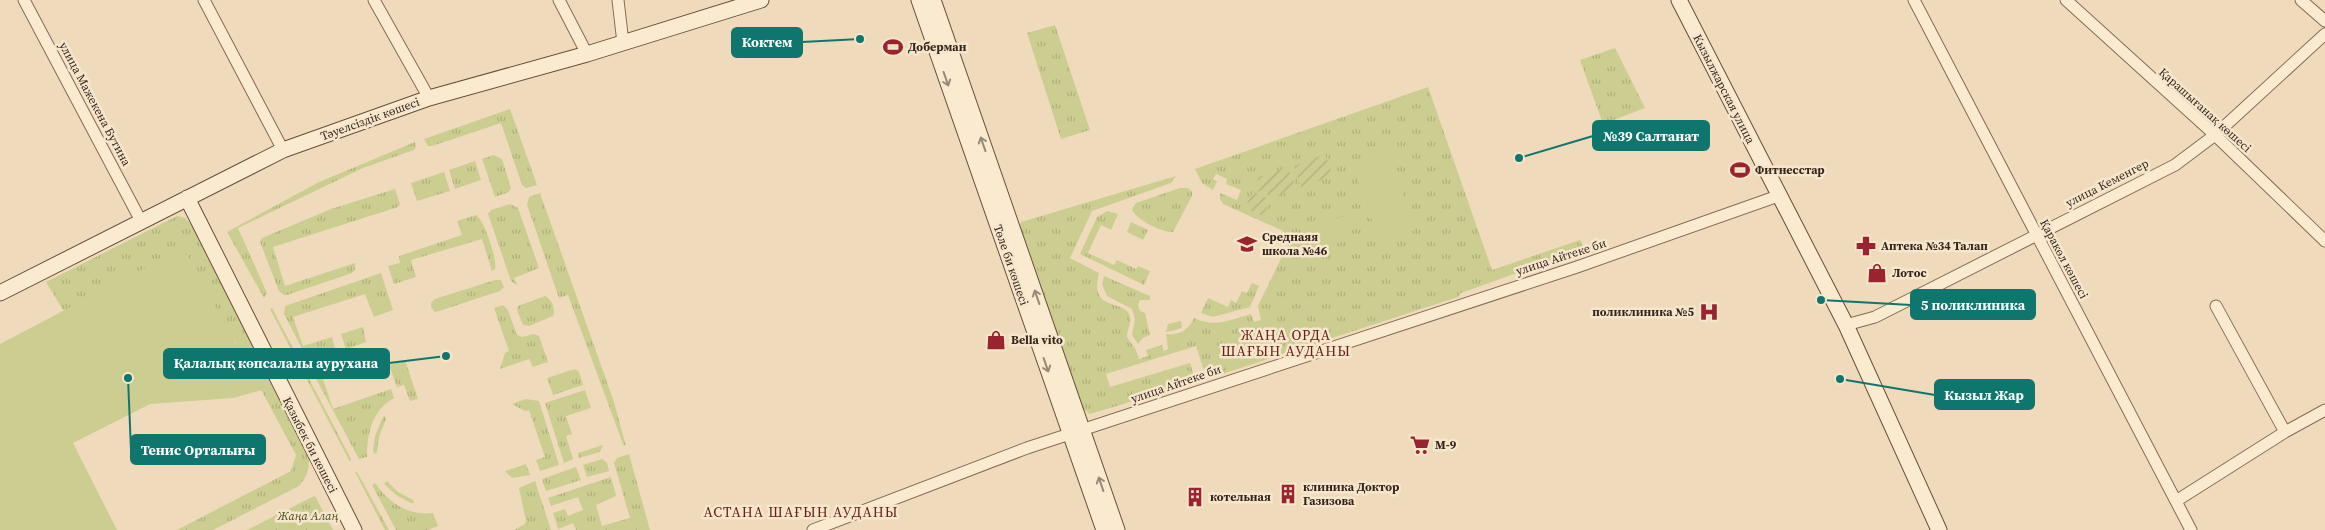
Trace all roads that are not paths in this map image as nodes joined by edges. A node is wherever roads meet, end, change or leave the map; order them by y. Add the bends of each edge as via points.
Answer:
1 (24, 0) edge
2 (204, 0) edge
3 (374, 0) edge
4 (559, 0) edge
5 (618, 0) edge
6 (761, 0) edge
7 (919, 0) edge
8 (933, 0) edge
9 (1679, 0) edge
10 (1914, 0) edge
11 (2066, 0) edge
12 (2301, 0) edge
13 (2325, 21) edge
14 (2325, 34) edge
15 (623, 43) junction
16 (587, 54) junction
17 (429, 98) junction
18 (2215, 136) junction
19 (283, 150) junction
20 (1778, 196) junction
21 (187, 198) junction
22 (141, 221) junction
23 (2036, 235) junction
24 (2325, 241) edge
25 (0, 293) edge
26 (2216, 306) dead end
27 (1846, 326) junction
28 (2325, 410) edge
29 (1076, 432) junction
30 (2285, 432) junction
31 (2176, 501) junction
32 (354, 530) edge
33 (813, 530) edge
34 (1104, 530) edge
35 (1117, 530) edge
36 (1939, 530) edge
37 (2191, 530) edge

1 - 22 street, улица Мажекена Бутина
2 - 19 street
3 - 17 street
4 - 16 street
5 - 15 street
6 - 15 main road, Тәуелсіздік көшесі
7 -> 29 main road, Төле би көшесі
29 -> 8 main road, Төле би көшесі
9 - 20 main road, Кызылжарская улица
10 - 23 street, Қаракөл көшесі
11 - 18 street, Қарашығанақ көшесі
12 - 13 street
14 - 18 street, улица Кеменгер
15 - 16 main road, Тәуелсіздік көшесі
16 - 17 main road, Тәуелсіздік көшесі
17 - 19 main road, Тәуелсіздік көшесі
18 - 23 street, улица Кеменгер via 2175,165
18 - 24 street, Қарашығанақ көшесі
19 - 21 main road, Тәуелсіздік көшесі
20 - 27 main road, Кызылжарская улица
20 - 29 street, улица Айтеке би via 1577,267
21 - 22 main road, Тәуелсіздік көшесі
21 - 32 main road, Қазыбек би көшесі
22 - 25 main road, Тәуелсіздік көшесі
23 - 27 street, улица Кеменгер via 1875,317
23 - 31 street, Қаракөл көшесі
26 - 30 street
27 - 36 main road, Кызылжарская улица
28 - 30 street
29 - 33 street, улица Айтеке би
29 - 34 main road, Төле би көшесі
35 -> 29 main road, Төле би көшесі
30 - 31 street
31 - 37 street, Қаракөл көшесі

